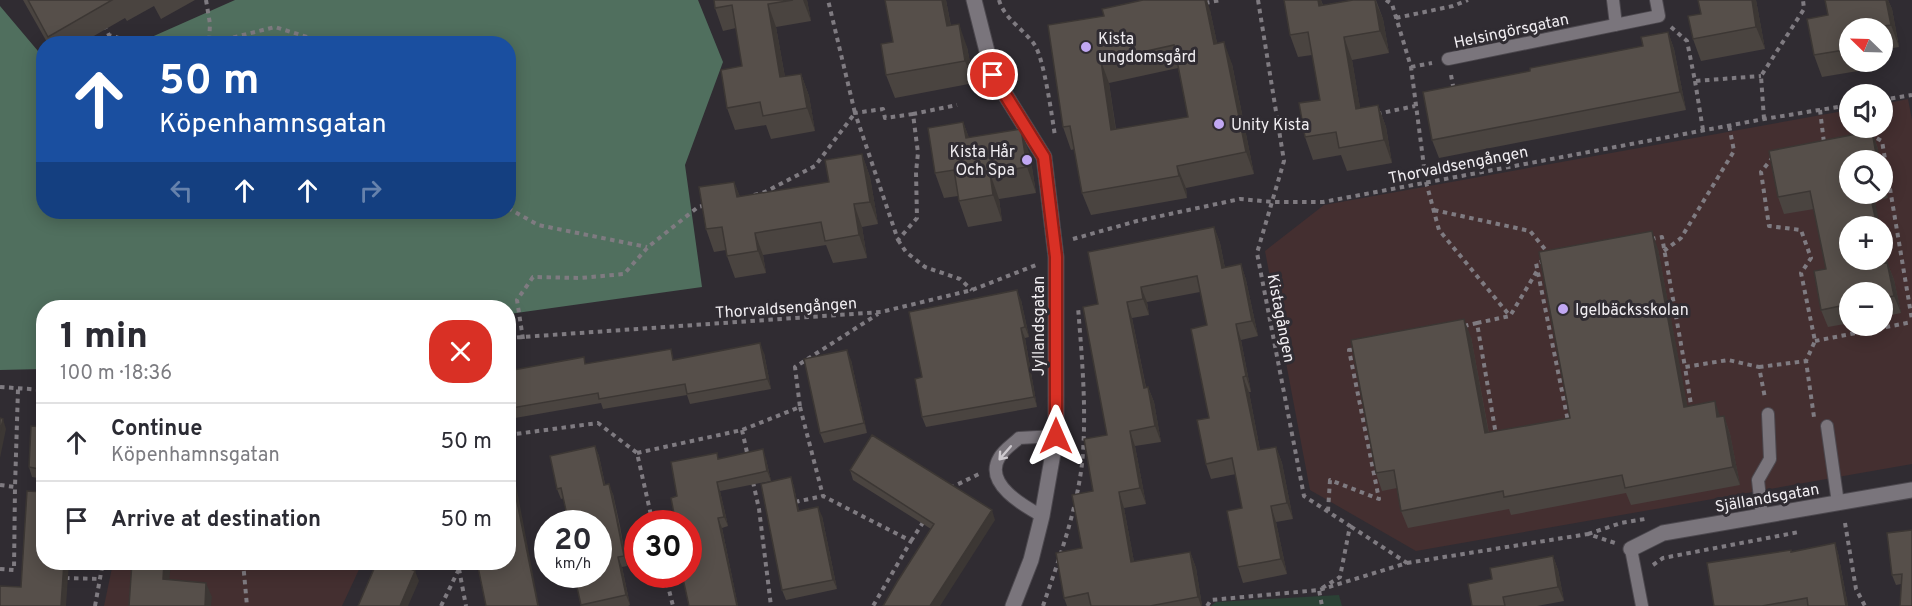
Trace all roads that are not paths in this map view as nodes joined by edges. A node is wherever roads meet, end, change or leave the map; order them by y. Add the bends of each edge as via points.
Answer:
1 (974, 0) edge
2 (1613, 0) edge
3 (1656, 0) edge
4 (1616, 25) junction
5 (1448, 59) road end
6 (1768, 414) road end
7 (1827, 426) road end
8 (1056, 436) junction
9 (1912, 490) edge
10 (1838, 503) junction
11 (1042, 516) junction
12 (1762, 516) junction
13 (1631, 549) joint
14 (1013, 606) edge
15 (1642, 606) edge

1 - 8 street, Jyllandsgatan via 993,75 1044,157 1056,257
2 - 4 lane
3 - 4 lane, Helsingörsgatan via 1659,16
4 - 5 lane, Helsingörsgatan
6 - 12 lane via 1770,459 1758,480
7 - 10 lane
8 - 11 street, Jyllandsgatan
8 -> 11 lane via 1019,438 1000,456 996,466 999,482 1017,501
9 - 10 street, Själlandsgatan
10 - 12 street, Själlandsgatan
11 - 14 street, Jyllandsgatan via 1031,560
12 - 13 street, Själlandsgatan via 1663,532
13 - 15 lane

